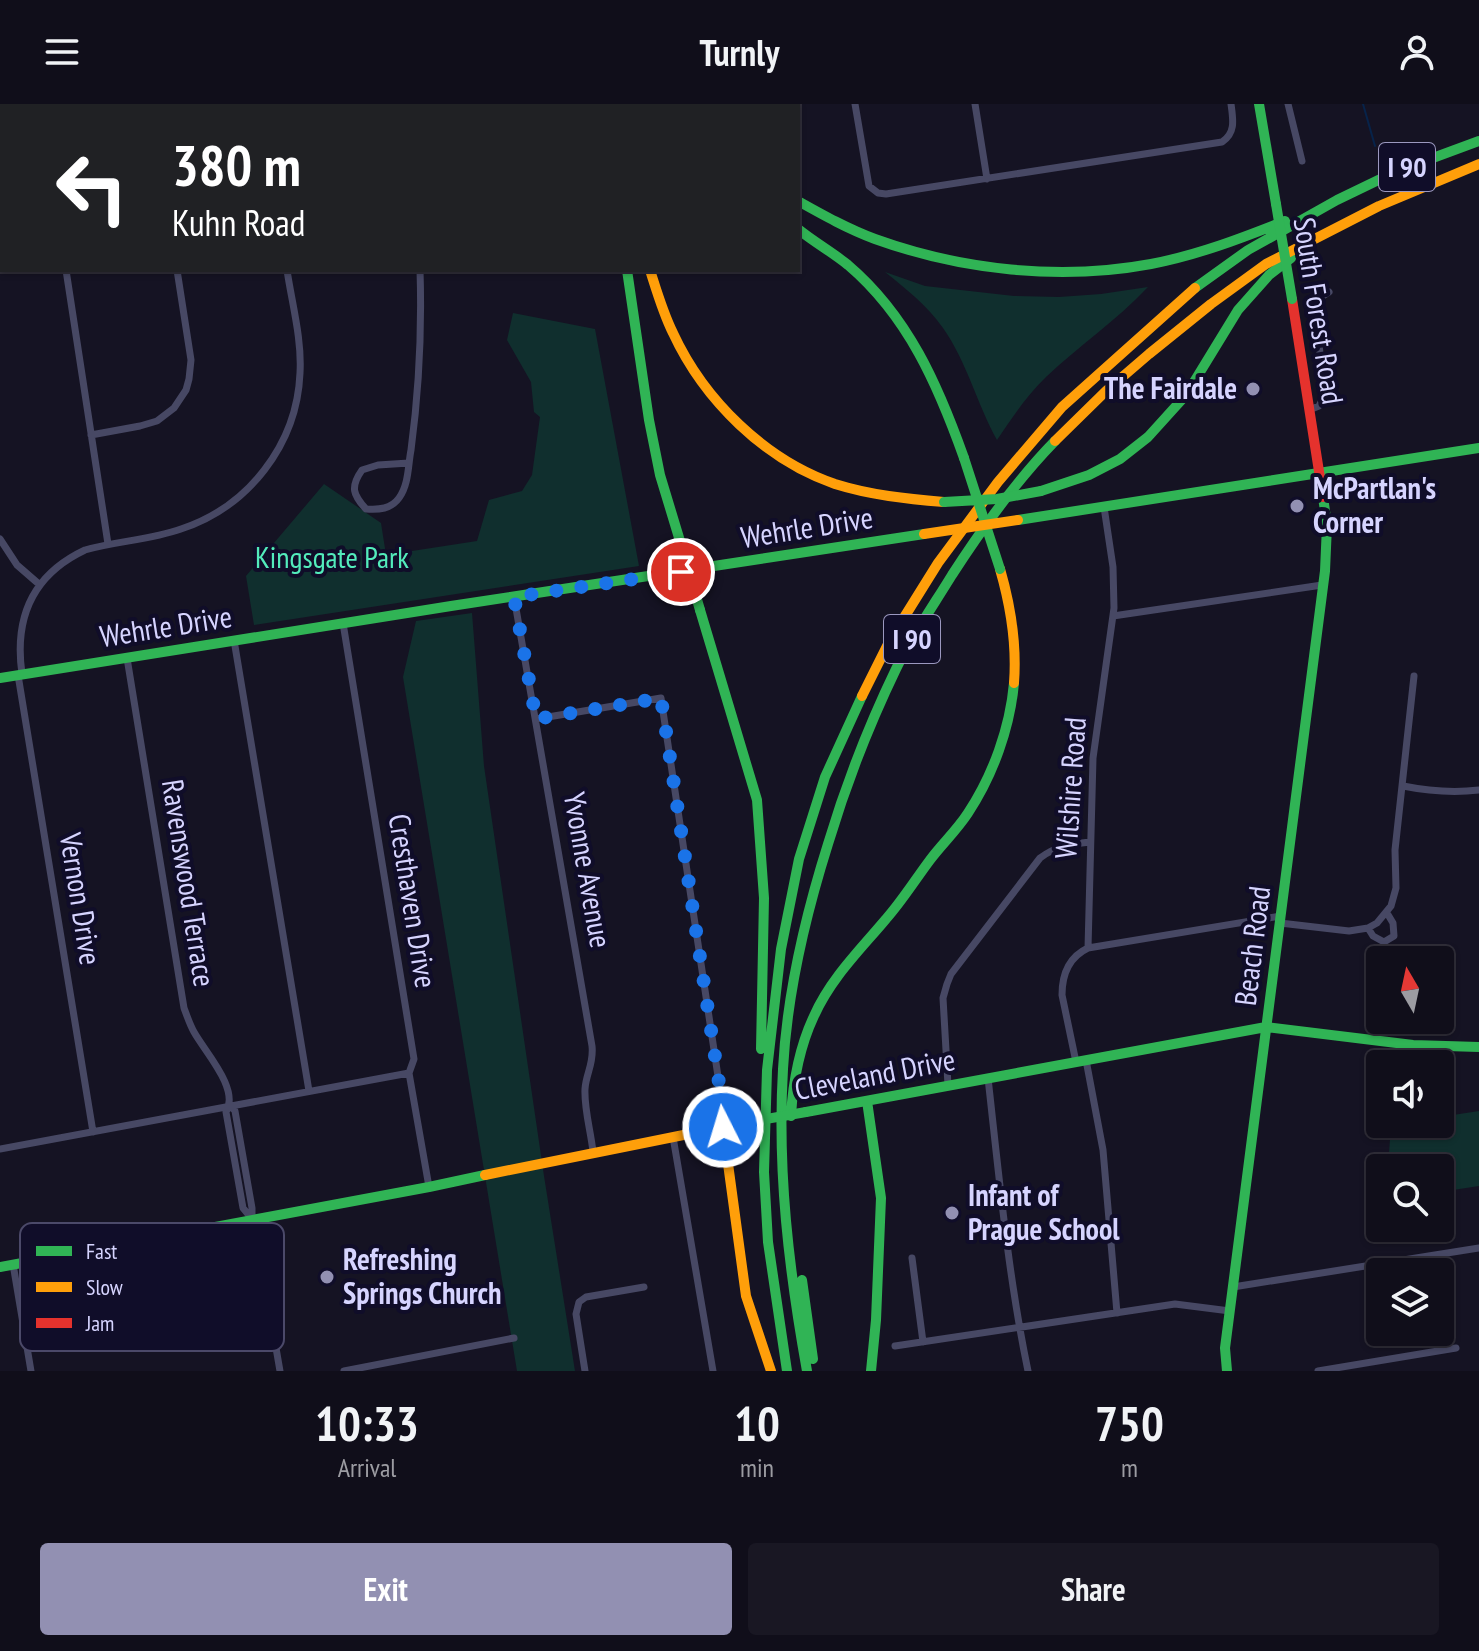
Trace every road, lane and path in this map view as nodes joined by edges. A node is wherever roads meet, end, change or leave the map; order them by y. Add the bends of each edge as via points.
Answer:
1 (855, 104) edge
2 (975, 104) edge
3 (1231, 104) edge
4 (1259, 104) edge
5 (1288, 104) edge
6 (1479, 141) edge
7 (1302, 161) dead end
8 (1479, 164) edge
9 (987, 179) junction
10 (1337, 200) junction
11 (800, 202) edge
12 (800, 230) edge
13 (1318, 237) junction
14 (66, 272) edge
15 (177, 272) edge
16 (287, 272) edge
17 (420, 272) edge
18 (627, 272) edge
19 (650, 272) edge
20 (1329, 292) dead end
21 (1309, 410) junction
22 (91, 435) junction
23 (1479, 448) edge
24 (409, 463) junction
25 (1320, 473) junction
26 (1104, 507) junction
27 (1327, 527) joint
28 (0, 539) edge
29 (108, 544) junction
30 (40, 585) junction
31 (1322, 585) junction
32 (514, 597) junction
33 (1113, 616) junction
34 (343, 623) junction
35 (234, 640) junction
36 (127, 658) junction
37 (20, 675) junction
38 (1414, 676) dead end
39 (0, 678) edge
40 (536, 719) junction
41 (1403, 786) junction
42 (1479, 790) edge
43 (1090, 842) junction
44 (1387, 913) junction
45 (1280, 920) junction
46 (1368, 928) junction
47 (1088, 948) junction
48 (1266, 1027) junction
49 (1479, 1047) edge
50 (1081, 1061) junction
51 (409, 1073) junction
52 (988, 1078) junction
53 (948, 1085) junction
54 (309, 1091) junction
55 (867, 1101) junction
56 (230, 1105) junction
57 (765, 1111) junction
58 (723, 1127) junction
59 (93, 1132) junction
60 (673, 1137) junction
61 (0, 1149) edge
62 (593, 1152) junction
63 (244, 1158) junction
64 (234, 1160) junction
65 (429, 1187) junction
66 (252, 1219) junction
67 (231, 1223) edge
68 (253, 1223) edge
69 (1479, 1248) edge
70 (912, 1258) dead end
71 (20, 1263) edge
72 (13, 1264) junction
73 (0, 1267) edge
74 (644, 1287) dead end
75 (1233, 1287) junction
76 (20, 1306) edge
77 (1230, 1311) junction
78 (1117, 1313) junction
79 (1019, 1328) junction
80 (514, 1338) dead end
81 (923, 1342) junction
82 (895, 1346) dead end
83 (1456, 1348) dead end
84 (28, 1351) edge
85 (277, 1351) edge
86 (31, 1371) edge
87 (280, 1371) edge
88 (344, 1371) edge
89 (585, 1371) edge
90 (713, 1371) edge
91 (771, 1371) edge
92 (787, 1371) edge
93 (807, 1371) edge
94 (815, 1371) edge
95 (871, 1371) edge
96 (1028, 1371) edge
97 (1227, 1371) edge
98 (1318, 1371) edge

1 - 9 street via 869,186 878,193
2 - 9 street
3 - 9 street via 1232,130 1222,142
4 - 21 main road, South Forest Road, bridge
5 - 7 street
6 - 10 main road, I 90
8 - 13 main road, I 90
10 - 11 main road via 1204,252 1091,271 948,260 851,230
10 - 57 main road, I 90 via 1248,250 1193,290 1062,407 938,563 854,711 825,777 799,859 781,949
12 - 94 main road, bridge via 882,299 923,355 964,458 1000,569 1015,637 1014,684 1004,737 989,773 968,813 823,996 798,1056 790,1156
13 - 19 main road, bridge via 1248,298 1186,395 1120,459 1041,491 944,502 898,498 820,477 759,441 722,408 688,363
13 - 93 main road, I 90 via 1268,263 1206,307 1068,428 1023,475 966,553 896,668 865,740 810,903 787,1026 781,1159 788,1252
14 - 22 street
15 - 22 street via 191,360 186,390 157,421
16 - 29 street via 300,373 290,426 273,458 248,490 208,518 169,533
17 - 24 street via 420,370
18 - 57 main road, bridge via 660,475 757,800 764,898
20 - 21 street via 1315,301 1324,396
21 - 25 main road, South Forest Road
22 - 29 street
23 - 25 main road, Wehrle Drive
24 - 24 street via 398,500 383,510 366,509 356,498 354,481 362,470
25 - 26 main road, Wehrle Drive
25 - 27 main road, South Forest Road
26 - 32 main road, Wehrle Drive, bridge
26 - 33 street, Wilshire Road via 1113,567
27 - 31 main road, Beach Road
28 - 30 street via 17,565
29 - 30 street via 73,556
30 - 37 street, Vernon Drive via 22,625
31 - 33 street
31 - 45 main road, Beach Road
32 - 34 main road, Wehrle Drive
32 - 40 street, Yvonne Avenue
33 - 43 street, Wilshire Road via 1093,758
34 - 35 main road, Wehrle Drive
34 - 51 street, Cresthaven Drive via 414,1059
35 - 36 main road, Wehrle Drive
35 - 54 street
36 - 37 main road, Wehrle Drive
36 - 56 street, Ravenswood Terrace via 184,1008 218,1070
37 - 39 main road, Wehrle Drive
37 - 59 street, Vernon Drive
38 - 41 street
40 - 58 street via 661,698
40 - 62 street, Yvonne Avenue via 592,1046 585,1093
41 - 42 street
41 - 44 street via 1396,888
43 - 47 street, Wilshire Road
43 - 53 street via 1064,845 1040,858 951,974 943,998
44 - 46 street
44 - 46 street via 1394,936 1384,942
45 - 46 street via 1349,931
45 - 47 street
45 - 48 main road, Beach Road
47 - 50 street via 1075,956 1062,985
48 - 49 main road, Cleveland Drive via 1408,1045
48 - 50 main road, Cleveland Drive
48 - 75 main road, Beach Road
50 - 52 main road, Cleveland Drive
50 - 78 street via 1103,1150
51 - 54 street
51 - 65 street, Cresthaven Drive
52 - 53 main road, Cleveland Drive
52 - 79 street
53 - 55 main road, Cleveland Drive
54 - 56 street
55 - 58 main road, Cleveland Drive, bridge
55 - 95 main road via 881,1198
56 - 59 street
56 - 63 street, Ravenswood Terrace
56 - 64 street, Ravenswood Terrace via 226,1112
57 - 92 main road, I 90 via 768,1242
58 - 60 main road, Cleveland Drive
58 - 91 main road via 746,1296
59 - 61 street
60 - 62 main road, Cleveland Drive
60 - 90 street
62 - 65 main road, Cleveland Drive
63 - 64 street
63 - 66 street, Ravenswood Terrace
64 - 66 street, Ravenswood Terrace via 243,1210
65 - 66 main road, Cleveland Drive
66 - 67 main road, Cleveland Drive
66 - 68 street
69 - 75 street
70 - 81 street
71 - 72 main road, Cleveland Drive
72 - 73 main road, Cleveland Drive
72 - 76 street
74 - 89 street via 579,1302 576,1314
75 - 77 main road, Beach Road
77 - 78 street via 1175,1304
77 - 97 main road, Beach Road
78 - 79 street
79 - 81 street
79 - 96 street
80 - 88 street
81 - 82 street
83 - 98 street
84 - 86 street
85 - 87 street

